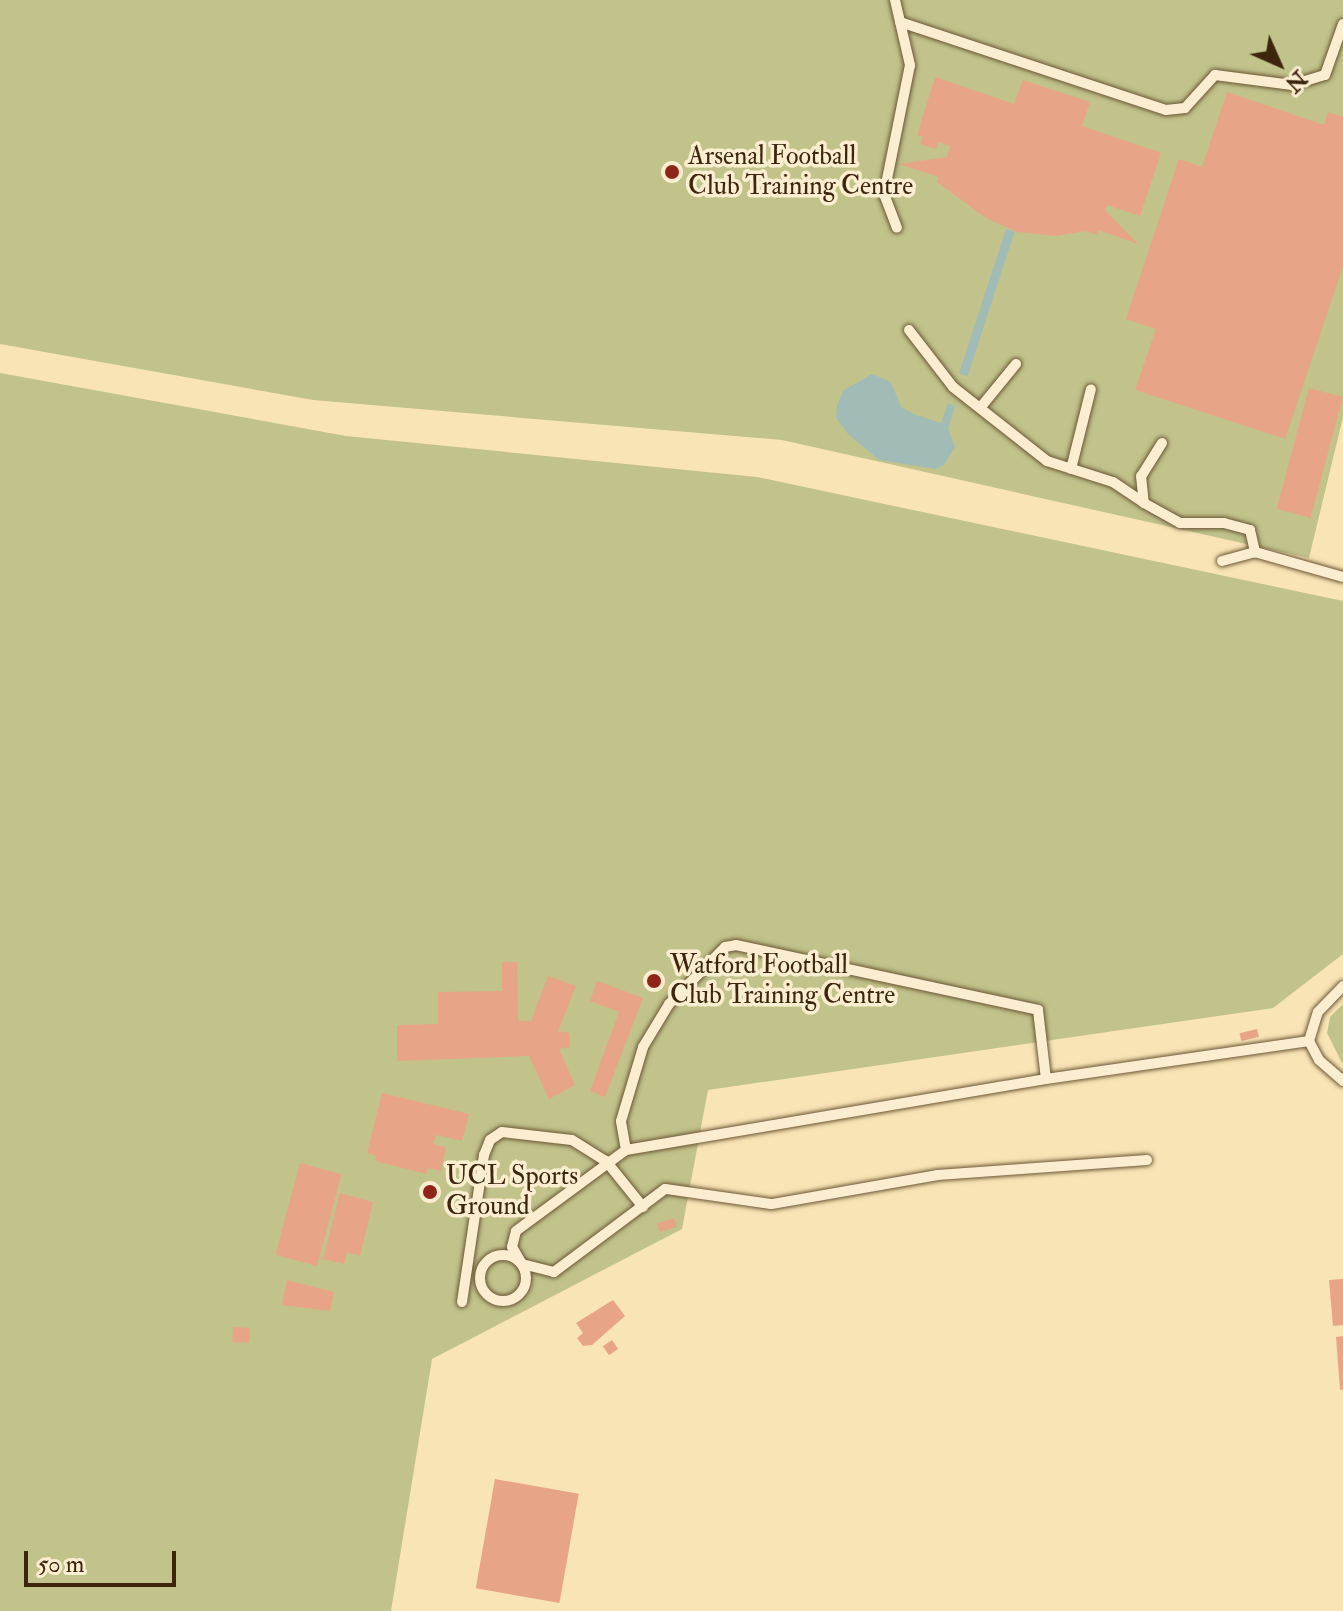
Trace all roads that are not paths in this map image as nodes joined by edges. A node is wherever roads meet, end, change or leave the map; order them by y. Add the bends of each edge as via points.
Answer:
1 (895, 0) edge
2 (900, 22) junction
3 (1343, 24) edge
4 (897, 228) dead end
5 (909, 330) dead end
6 (1016, 364) dead end
7 (1091, 389) dead end
8 (980, 408) junction
9 (1162, 443) dead end
10 (1071, 469) junction
11 (1144, 503) junction
12 (1255, 552) junction
13 (1222, 561) dead end
14 (1343, 577) edge
15 (1343, 986) edge
16 (1309, 1041) junction
17 (1046, 1079) junction
18 (1343, 1081) edge
19 (626, 1150) junction
20 (1147, 1160) dead end
21 (606, 1161) junction
22 (643, 1207) junction
23 (522, 1264) junction
24 (462, 1302) dead end

1 - 2 lane
2 - 3 lane via 1166,110 1185,108 1215,75 1292,85 1325,75
2 - 4 lane via 910,65 884,194
5 - 8 lane via 953,387
6 - 8 lane
7 - 10 lane
8 - 10 lane via 1047,461
9 - 11 lane via 1141,476
10 - 11 lane via 1113,482
11 - 12 lane via 1180,523 1224,523 1250,530
12 - 13 lane
12 - 14 lane
15 - 16 lane via 1318,1012
16 - 17 lane
16 - 18 lane via 1319,1060
17 - 19 lane
17 - 19 lane via 1038,1010 736,945 725,947 675,996 643,1047 621,1121
19 - 21 lane
20 - 22 lane via 938,1175 771,1204 665,1189
21 - 22 lane
21 - 23 lane via 516,1231 512,1247
21 - 24 lane via 572,1140 502,1132 490,1140
22 - 23 lane via 554,1272
23 - 23 lane via 525,1286 516,1298 501,1302 483,1290 480,1275 494,1257 509,1256

